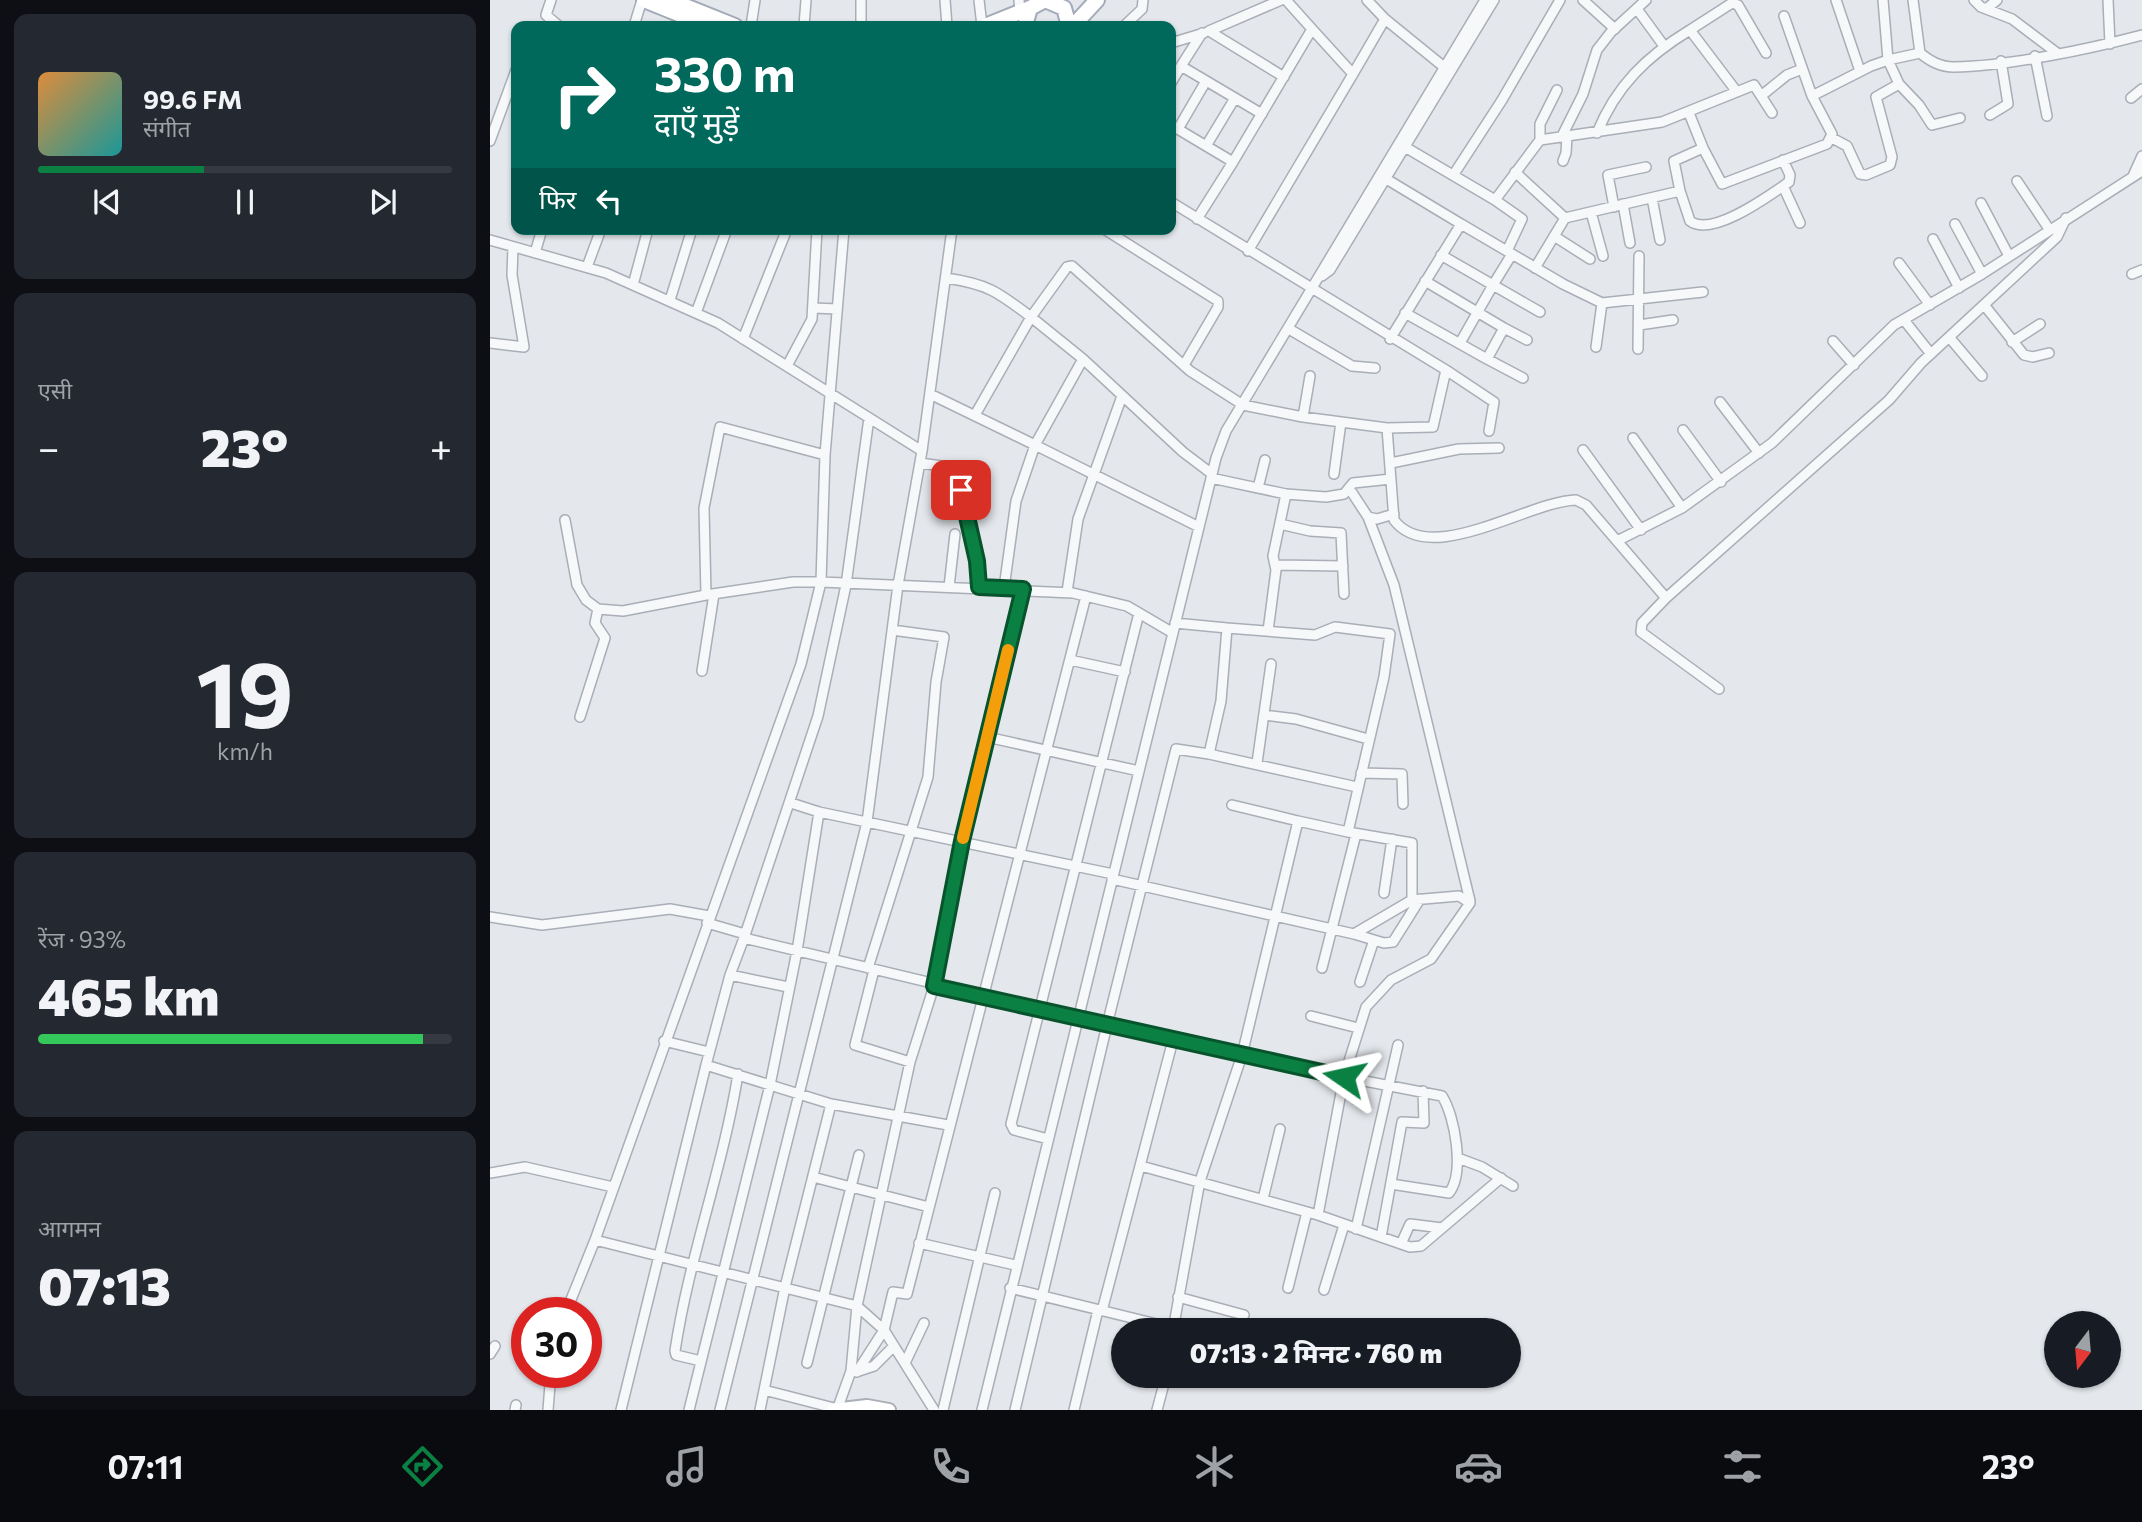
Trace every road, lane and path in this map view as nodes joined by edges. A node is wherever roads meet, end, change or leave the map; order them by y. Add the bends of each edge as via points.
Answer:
1 (551, 0) edge
2 (643, 0) edge
3 (670, 0) edge
4 (755, 0) edge
5 (806, 0) edge
6 (861, 0) edge
7 (945, 0) edge
8 (979, 0) edge
9 (1097, 0) edge
10 (1143, 0) edge
11 (1281, 0) edge
12 (1286, 0) edge
13 (1367, 0) edge
14 (1485, 0) edge
15 (1494, 0) edge
16 (1560, 0) edge
17 (1583, 0) edge
18 (1646, 0) edge
19 (1836, 0) edge
20 (1883, 0) edge
21 (1913, 0) edge
22 (1973, 0) edge
23 (1997, 0) edge
24 (2108, 0) edge
25 (1031, 4) edge
26 (1637, 9) junction
27 (1986, 9) junction
28 (1784, 16) dead end
29 (1385, 19) junction
30 (553, 21) edge
31 (636, 21) edge
32 (684, 21) edge
33 (722, 21) edge
34 (752, 21) edge
35 (804, 21) edge
36 (861, 21) edge
37 (947, 21) edge
38 (982, 21) edge
39 (994, 21) edge
40 (1026, 21) edge
41 (1070, 21) edge
42 (1076, 21) edge
43 (1129, 21) edge
44 (1312, 29) junction
45 (1615, 29) junction
46 (1690, 30) junction
47 (1206, 32) junction
48 (2142, 36) edge
49 (1176, 41) edge
50 (2110, 44) junction
51 (1664, 46) junction
52 (1766, 53) dead end
53 (1920, 53) junction
54 (2057, 53) junction
55 (2035, 56) junction
56 (1888, 60) junction
57 (2001, 61) junction
58 (1181, 66) junction
59 (1444, 67) junction
60 (1802, 69) junction
61 (1860, 71) junction
62 (1176, 74) edge
63 (1353, 74) junction
64 (1284, 77) junction
65 (1206, 81) junction
66 (511, 82) edge
67 (1899, 84) junction
68 (2142, 89) edge
69 (1557, 90) dead end
70 (1737, 92) junction
71 (1761, 96) junction
72 (1812, 96) junction
73 (1235, 98) junction
74 (2131, 98) dead end
75 (1689, 113) junction
76 (1772, 113) dead end
77 (1262, 114) junction
78 (1990, 115) dead end
79 (2046, 116) dead end
80 (1960, 118) dead end
81 (1176, 124) edge
82 (1176, 128) edge
83 (1597, 133) junction
84 (1564, 136) junction
85 (1832, 138) junction
86 (1540, 140) junction
87 (490, 141) edge
88 (1206, 146) junction
89 (1405, 147) junction
90 (1703, 148) junction
91 (2142, 156) edge
92 (1783, 160) junction
93 (1563, 161) dead end
94 (1233, 162) junction
95 (1646, 167) dead end
96 (2142, 171) edge
97 (1515, 172) junction
98 (1454, 174) junction
99 (2133, 176) junction
100 (1383, 177) junction
101 (2017, 181) dead end
102 (1783, 186) junction
103 (1680, 191) junction
104 (1652, 198) junction
105 (1495, 200) junction
106 (1981, 203) dead end
107 (1176, 205) edge
108 (1618, 206) junction
109 (1591, 212) junction
110 (1564, 218) junction
111 (2066, 218) junction
112 (1198, 219) junction
113 (1800, 223) dead end
114 (1461, 224) junction
115 (1955, 224) dead end
116 (2049, 229) junction
117 (540, 235) edge
118 (599, 235) edge
119 (646, 235) edge
120 (690, 235) edge
121 (725, 235) edge
122 (785, 235) edge
123 (817, 235) edge
124 (843, 235) edge
125 (951, 235) edge
126 (1116, 235) edge
127 (1553, 236) junction
128 (1933, 239) dead end
129 (490, 240) edge
130 (1660, 240) dead end
131 (1630, 243) dead end
132 (513, 247) junction
133 (1248, 251) junction
134 (1509, 252) junction
135 (535, 253) junction
136 (1441, 255) junction
137 (1603, 256) dead end
138 (1639, 256) dead end
139 (2009, 256) junction
140 (1590, 259) dead end
141 (1899, 263) dead end
142 (587, 267) junction
143 (1535, 268) junction
144 (2142, 270) edge
145 (1982, 274) junction
146 (2132, 274) dead end
147 (946, 278) junction
148 (1425, 281) junction
149 (633, 285) junction
150 (1493, 285) junction
151 (1959, 288) junction
152 (1313, 289) junction
153 (1703, 292) dead end
154 (670, 300) junction
155 (1639, 300) junction
156 (1602, 303) junction
157 (1930, 304) junction
158 (1985, 306) junction
159 (814, 308) junction
160 (837, 309) junction
161 (1477, 312) junction
162 (1540, 312) dead end
163 (696, 313) junction
164 (1405, 313) junction
165 (1031, 317) junction
166 (1673, 320) dead end
167 (1904, 320) junction
168 (1639, 324) junction
169 (2040, 324) dead end
170 (1504, 328) junction
171 (1289, 329) junction
172 (1949, 337) junction
173 (743, 339) junction
174 (1390, 339) junction
175 (1527, 340) dead end
176 (1833, 341) dead end
177 (2012, 342) junction
178 (490, 343) edge
179 (1460, 343) junction
180 (1596, 347) dead end
181 (1638, 349) dead end
182 (2049, 353) dead end
183 (1931, 354) junction
184 (1083, 359) junction
185 (1487, 359) junction
186 (1184, 365) junction
187 (1854, 365) junction
188 (787, 366) junction
189 (1375, 369) dead end
190 (1446, 370) junction
191 (1310, 376) dead end
192 (1982, 376) dead end
193 (1523, 379) dead end
194 (830, 393) junction
195 (930, 394) junction
196 (1122, 396) junction
197 (1720, 402) dead end
198 (1243, 405) junction
199 (975, 415) junction
200 (1303, 417) junction
201 (869, 418) junction
202 (1340, 422) junction
203 (1387, 428) junction
204 (1684, 430) dead end
205 (1489, 431) dead end
206 (1633, 438) dead end
207 (1035, 445) junction
208 (1499, 447) dead end
209 (1583, 450) dead end
210 (922, 451) junction
211 (1759, 453) junction
212 (825, 455) junction
213 (1265, 460) dead end
214 (920, 463) junction
215 (1391, 464) junction
216 (1091, 474) junction
217 (1334, 474) dead end
218 (1211, 476) junction
219 (1391, 478) junction
220 (1721, 482) junction
221 (1258, 488) junction
222 (1349, 488) junction
223 (1286, 494) junction
224 (1682, 508) junction
225 (1394, 514) junction
226 (1368, 517) junction
227 (565, 520) dead end
228 (1280, 524) junction
229 (1199, 527) junction
230 (1641, 530) junction
231 (955, 534) dead end
232 (1617, 541) junction
233 (1275, 565) junction
234 (1343, 566) junction
235 (821, 582) junction
236 (846, 585) junction
237 (898, 585) junction
238 (949, 587) junction
239 (979, 587) junction
240 (1004, 588) junction
241 (1023, 589) junction
242 (1067, 592) junction
243 (710, 594) junction
244 (1345, 594) dead end
245 (1086, 596) junction
246 (1666, 598) junction
247 (597, 609) junction
248 (1139, 613) junction
249 (1174, 628) junction
250 (1227, 628) junction
251 (892, 630) junction
252 (1268, 631) junction
253 (1070, 660) junction
254 (1271, 664) dead end
255 (702, 671) dead end
256 (1125, 672) junction
257 (1718, 690) dead end
258 (1264, 715) junction
259 (580, 717) dead end
260 (987, 737) junction
261 (1368, 739) junction
262 (1047, 750) junction
263 (1209, 754) junction
264 (1102, 762) junction
265 (1257, 763) junction
266 (1139, 771) junction
267 (1361, 773) junction
268 (1357, 787) junction
269 (791, 803) junction
270 (1403, 804) dead end
271 (1232, 805) dead end
272 (819, 812) junction
273 (1298, 821) junction
274 (867, 822) junction
275 (912, 831) junction
276 (1352, 833) junction
277 (1392, 839) junction
278 (962, 841) junction
279 (1021, 854) junction
280 (1076, 866) junction
281 (1113, 876) junction
282 (1142, 886) junction
283 (1384, 893) dead end
284 (1416, 899) junction
285 (1470, 902) junction
286 (1277, 916) junction
287 (490, 917) edge
288 (708, 919) junction
289 (1332, 930) junction
290 (1354, 934) junction
291 (745, 936) junction
292 (1374, 940) junction
293 (797, 951) junction
294 (831, 959) junction
295 (1322, 968) dead end
296 (871, 969) junction
297 (730, 975) junction
298 (1360, 982) dead end
299 (934, 986) junction
300 (788, 987) junction
301 (982, 996) junction
302 (1038, 1009) junction
303 (1311, 1016) dead end
304 (1078, 1019) junction
305 (1108, 1026) junction
306 (1358, 1028) junction
307 (1173, 1040) junction
308 (664, 1041) junction
309 (1398, 1045) dead end
310 (709, 1052) junction
311 (1242, 1055) junction
312 (910, 1062) junction
313 (706, 1065) junction
314 (738, 1074) junction
315 (1344, 1077) junction
316 (770, 1085) junction
317 (1389, 1085) junction
318 (1423, 1091) junction
319 (800, 1093) junction
320 (831, 1104) junction
321 (900, 1115) junction
322 (948, 1125) junction
323 (1280, 1129) dead end
324 (1048, 1139) junction
325 (859, 1155) dead end
326 (1458, 1158) junction
327 (1141, 1166) junction
328 (490, 1173) edge
329 (813, 1177) junction
330 (1501, 1178) junction
331 (1200, 1181) junction
332 (1391, 1184) junction
333 (613, 1186) junction
334 (1513, 1186) dead end
335 (851, 1187) junction
336 (995, 1193) dead end
337 (882, 1195) junction
338 (1263, 1199) junction
339 (929, 1207) junction
340 (1307, 1212) junction
341 (1318, 1215) junction
342 (1344, 1225) junction
343 (1442, 1228) junction
344 (1356, 1229) junction
345 (1381, 1237) junction
346 (595, 1240) junction
347 (919, 1242) junction
348 (1401, 1244) junction
349 (980, 1255) junction
350 (660, 1256) junction
351 (690, 1264) junction
352 (1015, 1265) junction
353 (724, 1272) junction
354 (752, 1278) junction
355 (785, 1287) junction
356 (1010, 1288) junction
357 (1288, 1288) dead end
358 (1324, 1290) dead end
359 (1042, 1296) junction
360 (572, 1297) edge
361 (822, 1297) junction
362 (1178, 1297) junction
363 (857, 1306) junction
364 (1100, 1311) junction
365 (1244, 1315) dead end
366 (1128, 1318) edge
367 (1175, 1318) edge
368 (924, 1323) dead end
369 (884, 1330) junction
370 (894, 1346) junction
371 (701, 1361) junction
372 (807, 1363) dead end
373 (905, 1363) junction
374 (854, 1372) junction
375 (550, 1388) edge
376 (1163, 1388) edge
377 (764, 1390) junction
378 (929, 1408) edge
379 (548, 1410) edge
380 (621, 1410) edge
381 (689, 1410) edge
382 (720, 1410) edge
383 (760, 1410) edge
384 (836, 1410) edge
385 (889, 1410) edge
386 (943, 1410) edge
387 (982, 1410) edge
388 (1015, 1410) edge
389 (1074, 1410) edge
390 (1157, 1410) edge

1 - 30 street via 546,15
2 - 31 street
2 - 32 main road
3 - 33 main road
4 - 34 street
5 - 35 street
6 - 36 street
7 - 37 street
8 - 38 street
9 - 42 main road
10 - 43 street via 1142,9
11 - 47 street
12 - 44 street
13 - 29 street
14 - 59 street
15 - 89 street
16 - 98 street
17 - 45 street
18 - 26 street
19 - 61 street
20 - 56 street
21 - 53 street
22 - 27 street
23 - 27 street
24 - 50 street
25 - 39 main road
25 - 40 main road
25 - 41 main road via 1059,4
26 - 45 street
26 - 51 street
27 - 54 street via 2012,19
28 - 60 street
29 - 59 street
29 - 63 street
44 - 63 street
44 - 64 street
45 - 84 street via 1597,50
46 - 51 street
46 - 52 street via 1732,3 1738,5
46 - 70 street
47 - 49 street
47 - 58 street
47 - 64 street
48 - 50 street
50 - 54 street
51 - 83 street via 1628,80 1606,110
53 - 56 street
53 - 57 street via 1931,62 1952,67
54 - 55 street
55 - 57 street
55 - 79 street
56 - 61 street
56 - 67 street
57 - 78 street via 2008,104
58 - 62 street
58 - 65 street
59 - 100 street
60 - 71 street
60 - 72 street
61 - 72 street
63 - 133 street
64 - 77 street
65 - 73 street
65 - 81 street
66 - 87 street
67 - 80 street via 1932,125
67 - 85 street via 1876,97 1892,157 1890,165 1860,174 1847,146
68 - 74 street
69 - 86 street via 1540,124
70 - 71 street via 1754,85
70 - 75 street
71 - 76 street
72 - 85 street
73 - 77 street
73 - 88 street
75 - 83 street via 1653,125
75 - 90 street
77 - 94 street
82 - 88 street
83 - 84 street
84 - 86 street
84 - 93 street
85 - 92 street
86 - 97 street
88 - 94 street
89 - 98 street
89 - 100 street
90 - 92 street via 1722,184
90 - 103 street via 1674,161
91 - 99 street
92 - 102 street via 1790,179
94 - 112 street
95 - 108 street via 1608,175
96 - 99 street
97 - 105 street
97 - 110 street
98 - 105 street
99 - 111 street
100 - 114 street
100 - 152 street
101 - 116 street
102 - 103 street via 1751,208 1702,225 1690,221
102 - 113 street
103 - 104 street
104 - 108 street
104 - 130 street
105 - 134 street via 1522,219
106 - 139 street
107 - 112 street
108 - 109 street
108 - 131 street
109 - 110 street
109 - 137 street
110 - 127 street
111 - 116 street
111 - 158 street via 2057,237
112 - 133 street
114 - 134 street
114 - 136 street
115 - 145 street
116 - 139 street
117 - 135 street
118 - 142 street
119 - 149 street
120 - 154 street
121 - 163 street
122 - 173 street
123 - 159 street
124 - 160 street
125 - 147 street
126 - 186 street via 1218,301
127 - 140 street
127 - 143 street
128 - 151 street
129 - 132 street
132 - 135 street
132 - 178 street via 512,275 524,347
133 - 152 street
134 - 143 street
134 - 150 street
135 - 142 street
136 - 148 street
136 - 150 street
138 - 155 street
139 - 145 street
141 - 157 street
142 - 149 street
143 - 156 street
144 - 146 street
145 - 151 street
147 - 165 street via 996,290
147 - 195 street
148 - 161 street
148 - 164 street
149 - 154 street
150 - 161 street
150 - 162 street
151 - 157 street
152 - 171 street
152 - 174 street
153 - 155 street
154 - 163 street
155 - 156 street
155 - 168 street
156 - 180 street
157 - 167 street
158 - 172 street
158 - 177 street
159 - 160 street
159 - 188 street via 809,328
160 - 194 street
161 - 170 street
161 - 179 street
163 - 173 street
164 - 174 street
164 - 179 street
165 - 184 street
165 - 186 street via 1072,265
165 - 199 street
166 - 168 street
167 - 183 street
167 - 187 street
168 - 181 street
169 - 177 street
170 - 175 street
170 - 185 street
171 - 189 street via 1352,366
171 - 198 street
172 - 183 street
172 - 192 street
173 - 188 street
174 - 190 street
176 - 187 street
177 - 182 street via 2028,357
179 - 185 street
183 - 246 street via 1889,400
184 - 196 street
184 - 207 street
185 - 193 street
186 - 198 street
187 - 211 street
188 - 194 street
190 - 203 street via 1433,427
190 - 205 street via 1494,402
191 - 200 street
194 - 201 street
194 - 212 street
195 - 199 street
195 - 210 street
196 - 216 street
196 - 218 street
197 - 211 street
198 - 200 street
198 - 218 street via 1226,431
199 - 207 street
200 - 202 street
201 - 210 street
201 - 236 street
202 - 203 street
202 - 217 street
203 - 215 street
204 - 220 street
206 - 224 street
207 - 216 street
207 - 240 street via 1016,501
208 - 215 street via 1459,449
209 - 230 street
210 - 214 street
211 - 220 street
212 - 235 street
212 - 243 street via 720,427 704,508
213 - 221 street
214 - 237 street
214 - 239 street via 956,468
215 - 219 street
216 - 229 street
216 - 242 street via 1072,542
218 - 221 street
218 - 229 street
219 - 222 street via 1353,483
219 - 225 street
220 - 224 street
221 - 223 street
222 - 223 street via 1344,494 1326,497
222 - 226 street
223 - 228 street
224 - 230 street
225 - 226 street
225 - 232 street via 1401,529 1433,537 1576,499
226 - 285 street via 1394,585
227 - 247 street via 577,585
228 - 233 street
228 - 234 street via 1341,533
229 - 249 street
230 - 232 street
231 - 238 street
232 - 246 street
233 - 234 street
233 - 252 street
234 - 244 street
235 - 236 street
235 - 243 street
235 - 288 street via 801,664
236 - 237 street
236 - 269 street via 818,716
237 - 238 street
237 - 251 street
238 - 239 street
239 - 240 street
240 - 241 street
241 - 242 street
241 - 260 street
242 - 245 street
243 - 247 street via 623,611
243 - 255 street
245 - 248 street
245 - 253 street
246 - 257 street via 1642,623 1641,632
247 - 259 street via 595,623 605,638
248 - 249 street
248 - 256 street
249 - 250 street
249 - 266 street
250 - 252 street
250 - 263 street via 1221,701
251 - 274 street
251 - 275 street via 944,637 928,777
252 - 261 street via 1315,635 1335,627 1390,634
253 - 256 street
253 - 262 street
254 - 258 street
256 - 264 street
258 - 261 street
258 - 265 street
260 - 262 street
260 - 278 street
261 - 267 street
262 - 264 street
262 - 279 street
263 - 265 street
263 - 282 street via 1176,749
264 - 266 street
264 - 280 street
265 - 268 street
266 - 281 street
267 - 268 street
267 - 270 street via 1402,774
268 - 276 street
269 - 272 street
269 - 291 street
271 - 273 street
272 - 274 street
272 - 293 street
273 - 276 street
273 - 286 street
274 - 275 street
274 - 294 street
275 - 278 street
275 - 296 street via 889,894
276 - 277 street
276 - 289 street
277 - 283 street
277 - 284 street via 1412,844
278 - 279 street
278 - 299 street
279 - 280 street
279 - 301 street
280 - 281 street
280 - 302 street
281 - 282 street
281 - 304 street
282 - 286 street
282 - 305 street
284 - 285 street via 1459,897
284 - 290 street
284 - 292 street via 1393,942
285 - 306 street via 1431,959 1391,980 1372,998
286 - 289 street
286 - 311 street
287 - 288 street via 542,925 670,909
288 - 291 street
288 - 308 street
289 - 290 street
289 - 295 street
290 - 292 street
291 - 293 street
291 - 297 street
292 - 298 street
293 - 294 street
293 - 300 street
294 - 296 street
294 - 319 street
296 - 299 street
296 - 312 street via 855,1045
297 - 300 street
297 - 310 street
299 - 301 street
299 - 312 street
300 - 316 street
301 - 302 street
301 - 322 street
302 - 304 street
302 - 324 street via 1012,1127
303 - 306 street
304 - 305 street
304 - 324 street
305 - 307 street
305 - 359 street
306 - 315 street
307 - 311 street
307 - 327 street
308 - 310 street
308 - 333 street
309 - 317 street
310 - 313 street
311 - 315 street
311 - 331 street
312 - 321 street
313 - 314 street
313 - 350 street
314 - 316 street
314 - 351 street
315 - 317 street
315 - 341 street
316 - 319 street
316 - 353 street
317 - 318 street
317 - 344 street
318 - 326 street via 1445,1100
318 - 332 street via 1424,1123 1402,1122
319 - 320 street
319 - 354 street
320 - 321 street
320 - 329 street
321 - 322 street
321 - 337 street
322 - 339 street
323 - 338 street
324 - 352 street
325 - 335 street
326 - 330 street
326 - 332 street via 1449,1193
327 - 331 street
327 - 364 street
328 - 333 street via 525,1167
329 - 335 street
329 - 355 street
330 - 334 street
330 - 343 street
331 - 338 street
331 - 362 street
332 - 345 street
333 - 346 street
335 - 337 street
335 - 361 street
336 - 349 street
337 - 339 street
337 - 363 street
338 - 340 street
339 - 347 street
340 - 341 street
340 - 357 street
341 - 342 street
342 - 344 street
342 - 358 street
343 - 348 street via 1421,1246
343 - 348 street via 1410,1224
344 - 345 street
345 - 348 street
346 - 350 street
346 - 360 street
347 - 349 street
347 - 369 street via 907,1294 892,1292
349 - 352 street
349 - 386 street
350 - 351 street
350 - 380 street
351 - 353 street
351 - 371 street via 674,1354
352 - 356 street
353 - 354 street
353 - 371 street
354 - 355 street
354 - 382 street
355 - 361 street
355 - 377 street
356 - 359 street
356 - 387 street
359 - 364 street
359 - 388 street
361 - 363 street
361 - 372 street
362 - 365 street
362 - 367 street
363 - 369 street
363 - 374 street
364 - 366 street
364 - 389 street
368 - 373 street
369 - 370 street
369 - 374 street
370 - 373 street
370 - 374 street via 874,1366
371 - 381 street
373 - 378 street
374 - 384 street
375 - 379 street
376 - 390 street
377 - 383 street
377 - 384 street
384 - 385 main road via 867,1406

